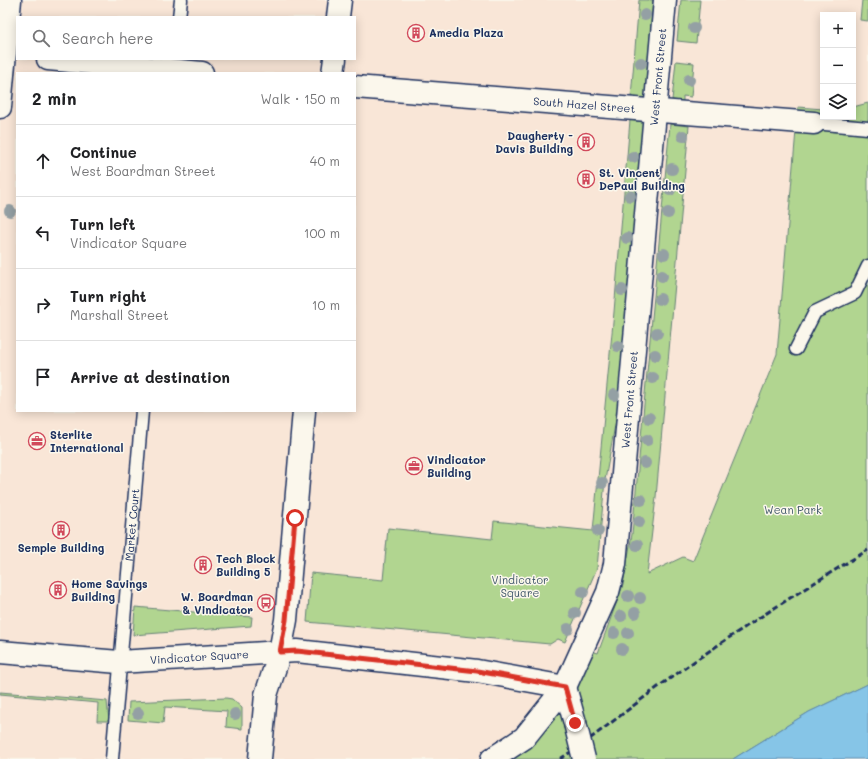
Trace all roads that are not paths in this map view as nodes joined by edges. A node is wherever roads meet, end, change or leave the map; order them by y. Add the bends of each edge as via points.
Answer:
1 (10, 0) edge
2 (181, 0) edge
3 (340, 0) edge
4 (665, 0) edge
5 (179, 16) edge
6 (338, 16) edge
7 (7, 55) edge
8 (62, 60) edge
9 (335, 60) edge
10 (174, 68) edge
11 (196, 72) edge
12 (334, 72) edge
13 (356, 87) edge
14 (0, 107) edge
15 (656, 110) junction
16 (814, 123) joint
17 (868, 128) edge
18 (868, 266) edge
19 (796, 349) dead end
20 (142, 412) edge
21 (304, 412) edge
22 (0, 652) edge
23 (280, 652) junction
24 (119, 662) junction
25 (565, 687) junction
26 (112, 759) edge
27 (260, 759) edge
28 (492, 759) edge
29 (584, 759) edge

1 - 7 street
2 - 5 lane
3 - 6 street
4 - 15 street, West Front Street
7 - 14 street
8 - 10 street
9 - 12 street
10 - 11 street
13 - 15 street, South Hazel Street
15 - 16 street, South Hazel Street
15 - 25 street, West Front Street via 615,564 608,592
16 - 17 lane
18 - 19 lane via 855,293 815,312
20 - 24 lane, Market Court
21 - 23 street via 286,620
22 - 24 street, Vindicator Square
23 - 24 street, Vindicator Square
23 - 25 street, Vindicator Square via 297,651 477,671
23 - 27 street via 266,695
24 - 26 lane, Market Court
25 - 28 street, West Front Street via 524,738
25 - 29 street, bridge

